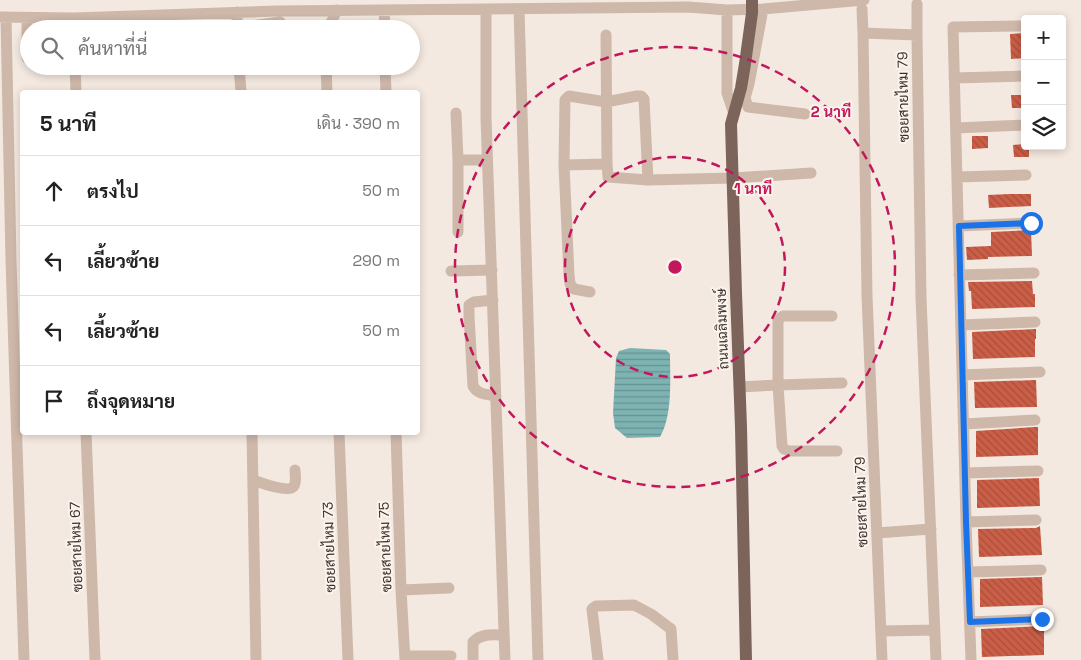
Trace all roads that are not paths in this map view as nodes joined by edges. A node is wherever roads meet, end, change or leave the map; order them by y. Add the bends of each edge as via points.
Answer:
1 (752, 0) edge
2 (863, 4) edge
3 (917, 4) dead end
4 (486, 9) junction
5 (519, 9) junction
6 (337, 10) junction
7 (384, 10) junction
8 (727, 10) junction
9 (321, 11) junction
10 (757, 11) junction
11 (237, 12) junction
12 (3, 17) edge
13 (27, 18) joint
14 (40, 20) edge
15 (118, 20) edge
16 (237, 20) edge
17 (322, 20) edge
18 (332, 20) edge
19 (385, 20) edge
20 (1021, 26) edge
21 (863, 33) junction
22 (606, 35) dead end
23 (917, 35) junction
24 (75, 75) edge
25 (239, 75) edge
26 (326, 75) edge
27 (386, 75) edge
28 (1021, 76) edge
29 (954, 78) junction
30 (76, 90) edge
31 (240, 90) edge
32 (327, 90) edge
33 (386, 90) edge
34 (745, 98) junction
35 (606, 102) junction
36 (456, 113) dead end
37 (805, 114) dead end
38 (733, 119) junction
39 (1021, 125) edge
40 (956, 128) junction
41 (458, 160) junction
42 (487, 160) junction
43 (607, 164) junction
44 (564, 165) junction
45 (811, 173) dead end
46 (1026, 175) dead end
47 (957, 177) junction
48 (733, 178) junction
49 (648, 180) junction
50 (1031, 223) dead end
51 (959, 226) junction
52 (458, 232) dead end
53 (17, 264) edge
54 (492, 270) junction
55 (451, 271) dead end
56 (1034, 273) dead end
57 (959, 275) junction
58 (590, 292) dead end
59 (493, 300) junction
60 (832, 316) dead end
61 (1035, 322) dead end
62 (961, 325) junction
63 (1040, 372) dead end
64 (962, 375) junction
65 (842, 383) dead end
66 (778, 385) junction
67 (739, 387) junction
68 (496, 396) junction
69 (1034, 420) dead end
70 (964, 424) junction
71 (20, 434) edge
72 (20, 435) edge
73 (86, 435) edge
74 (252, 435) edge
75 (339, 435) edge
76 (396, 435) edge
77 (837, 452) dead end
78 (295, 470) dead end
79 (1038, 470) dead end
80 (964, 473) junction
81 (253, 480) junction
82 (1036, 520) dead end
83 (966, 522) junction
84 (931, 530) junction
85 (878, 533) junction
86 (1042, 570) dead end
87 (968, 572) junction
88 (449, 588) dead end
89 (401, 590) junction
90 (1042, 619) dead end
91 (970, 622) junction
92 (935, 630) junction
93 (881, 631) junction
94 (504, 635) junction
95 (450, 656) dead end
96 (405, 658) edge
97 (24, 660) edge
98 (95, 660) edge
99 (256, 660) edge
100 (348, 660) edge
101 (473, 660) edge
102 (505, 660) edge
103 (538, 660) edge
104 (598, 660) edge
105 (673, 660) edge
106 (746, 660) edge
107 (882, 660) edge
108 (936, 660) edge
109 (972, 660) edge

1 - 10 main road, ถนนเฉลิมพงษ์
2 - 10 street
2 - 21 street
3 - 23 street
4 - 5 street
4 - 7 street
4 - 42 street
5 - 8 street
5 - 103 street
6 - 7 street
6 - 9 street
6 - 18 street
7 - 19 street
8 - 10 street
8 - 38 street via 727,93
9 - 11 street
9 - 17 street
10 - 34 street
10 - 38 main road, ถนนเฉลิมพงษ์
11 - 15 street
11 - 16 street
12 - 13 street
12 - 53 street
13 - 14 street
20 - 29 street via 953,27
21 - 23 street, ซอยสายไหม 79
21 - 85 street, ซอยสายไหม 79 via 867,296
22 - 35 street
23 - 84 street, ซอยสายไหม 79 via 921,298
24 - 30 street
25 - 31 street
26 - 32 street
27 - 33 street
28 - 29 street
29 - 40 street
34 - 37 street via 748,107
34 - 38 street via 739,117
35 - 43 street
35 - 44 street via 569,96 565,100
35 - 49 street via 637,96 644,99
36 - 41 street
38 - 48 main road, ถนนเฉลิมพงษ์
39 - 40 street
40 - 47 street
41 - 42 street
41 - 52 street
42 - 54 street
43 - 44 street
43 - 49 street via 608,177
44 - 58 street via 570,284 574,289
45 - 48 street
46 - 47 street
47 - 51 street
48 - 49 street
48 - 67 main road, ถนนเฉลิมพงษ์
50 - 51 street
51 - 57 street
53 - 71 street
54 - 55 street
54 - 59 street
56 - 57 street
57 - 62 street
59 - 68 street
59 - 68 street via 469,305 469,316 473,386 479,393
60 - 66 street via 780,318
61 - 62 street
62 - 64 street
63 - 64 street
64 - 70 street
65 - 66 street
66 - 67 street
66 - 77 street via 784,449
67 - 106 main road, ถนนเฉลิมพงษ์
68 - 94 street
69 - 70 street
70 - 80 street
72 - 97 street
73 - 98 street, ซอยสายไหม 67
74 - 81 street
75 - 100 street, ซอยสายไหม 73
76 - 89 street, ซอยสายไหม 75
78 - 81 street via 294,486 290,489
79 - 80 street
80 - 83 street
81 - 99 street
82 - 83 street
83 - 87 street
84 - 85 street
84 - 92 street, ซอยสายไหม 79
85 - 93 street, ซอยสายไหม 79
86 - 87 street
87 - 91 street
88 - 89 street
89 - 96 street, ซอยสายไหม 75
90 - 91 street
91 - 109 street
92 - 93 street
92 - 108 street, ซอยสายไหม 79
93 - 107 street, ซอยสายไหม 79
94 - 101 street via 478,637 473,642
94 - 102 street
95 - 96 street
104 - 105 street via 592,609 616,605 634,605 671,629

